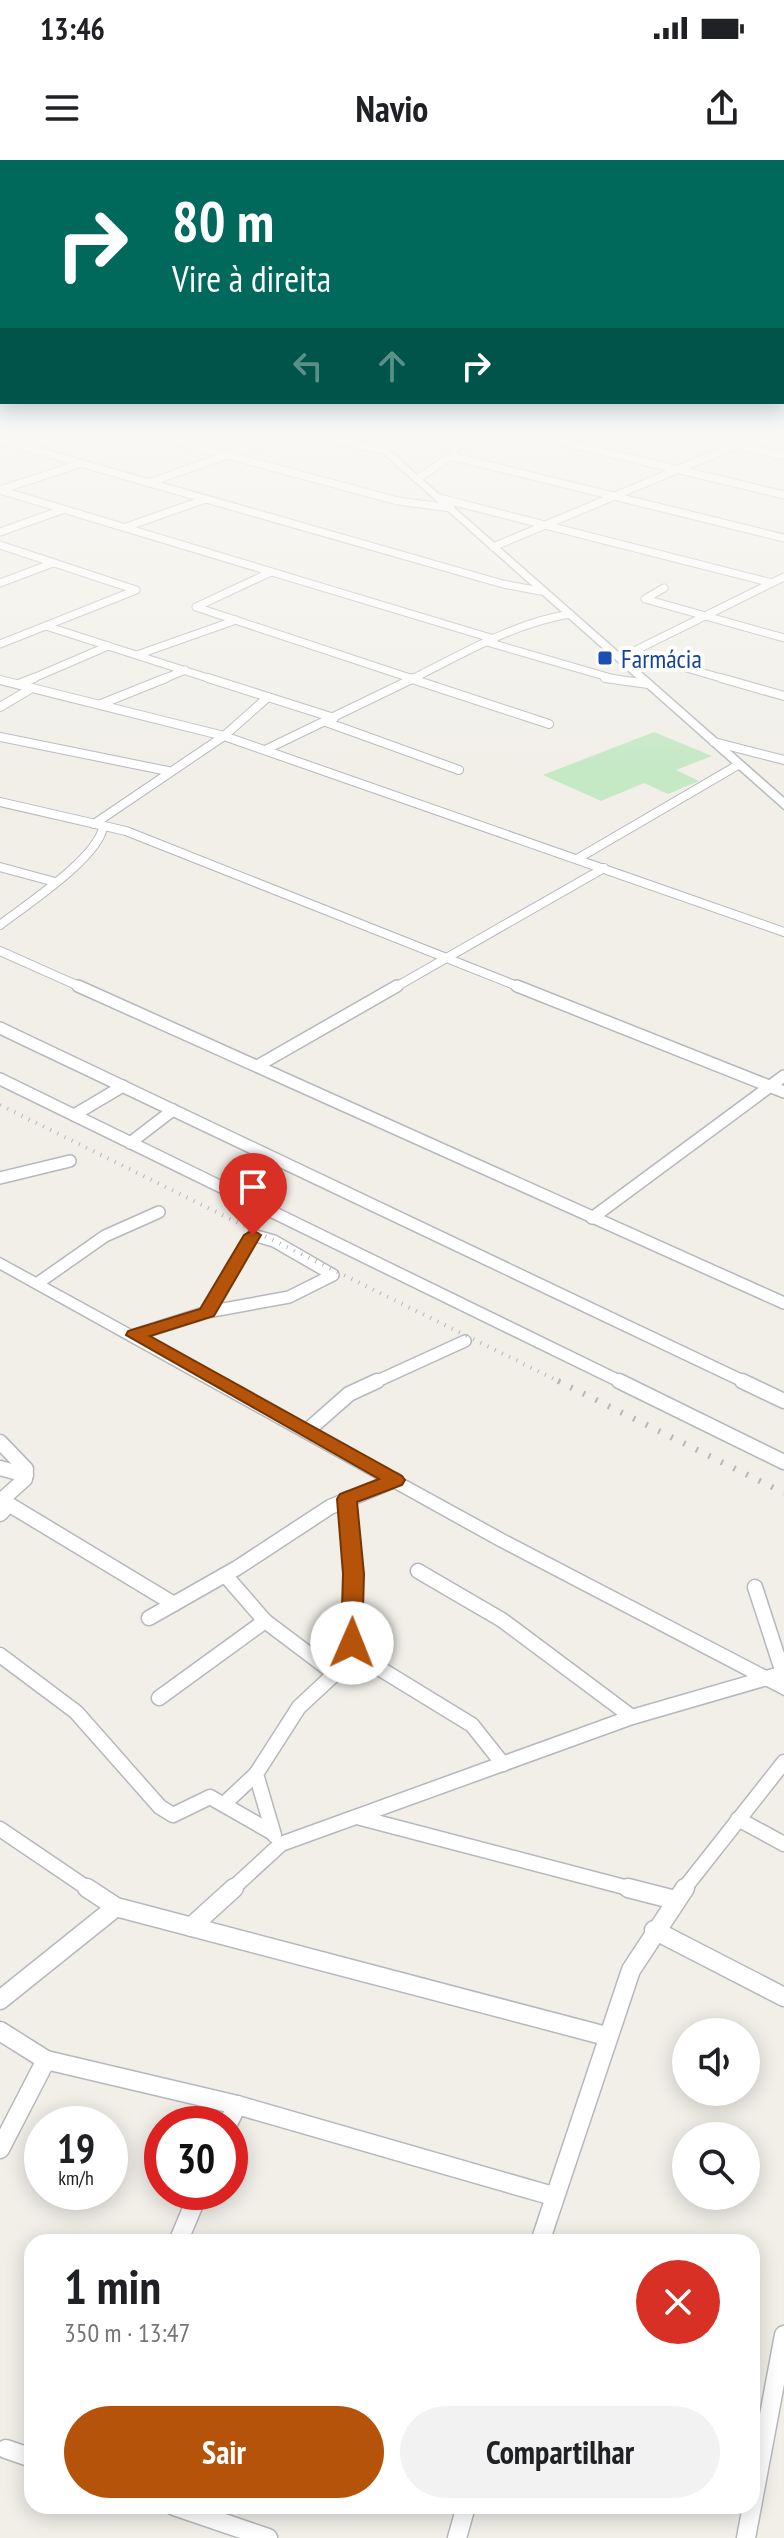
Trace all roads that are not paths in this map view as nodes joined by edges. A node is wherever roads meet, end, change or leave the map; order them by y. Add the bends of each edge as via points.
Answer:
1 (12, 549) edge
2 (195, 549) edge
3 (381, 549) edge
4 (495, 549) edge
5 (645, 549) edge
6 (53, 563) junction
7 (271, 572) junction
8 (784, 577) edge
9 (528, 578) junction
10 (0, 583) edge
11 (772, 583) junction
12 (503, 584) junction
13 (664, 588) dead end
14 (540, 591) junction
15 (570, 614) junction
16 (221, 615) junction
17 (706, 616) junction
18 (237, 620) junction
19 (46, 626) junction
20 (209, 627) junction
21 (784, 638) edge
22 (490, 641) junction
23 (0, 644) edge
24 (108, 646) junction
25 (631, 652) junction
26 (137, 655) junction
27 (620, 658) junction
28 (185, 670) junction
29 (411, 678) junction
30 (0, 680) edge
31 (18, 684) junction
32 (648, 684) junction
33 (32, 688) junction
34 (784, 696) edge
35 (268, 697) junction
36 (101, 704) junction
37 (0, 707) edge
38 (330, 720) junction
39 (549, 724) dead end
40 (224, 736) junction
41 (0, 737) edge
42 (714, 742) junction
43 (265, 750) junction
44 (784, 760) edge
45 (738, 765) junction
46 (459, 770) dead end
47 (168, 771) junction
48 (781, 799) edge
49 (0, 802) edge
50 (99, 825) junction
51 (126, 831) junction
52 (101, 839) junction
53 (577, 859) junction
54 (0, 867) edge
55 (604, 868) junction
56 (55, 882) junction
57 (0, 925) edge
58 (784, 932) edge
59 (0, 951) edge
60 (443, 960) junction
61 (0, 1028) edge
62 (259, 1065) junction
63 (784, 1076) edge
64 (0, 1079) edge
65 (123, 1086) junction
66 (770, 1087) junction
67 (784, 1092) edge
68 (173, 1110) junction
69 (74, 1115) junction
70 (130, 1143) junction
71 (70, 1161) dead end
72 (0, 1178) edge
73 (159, 1212) dead end
74 (592, 1218) junction
75 (0, 1263) edge
76 (38, 1283) junction
77 (784, 1303) edge
78 (207, 1312) junction
79 (135, 1335) junction
80 (465, 1341) dead end
81 (784, 1401) edge
82 (307, 1431) junction
83 (0, 1442) edge
84 (784, 1462) edge
85 (0, 1468) edge
86 (26, 1475) junction
87 (395, 1480) junction
88 (347, 1499) junction
89 (2, 1508) edge
90 (418, 1571) dead end
91 (225, 1575) junction
92 (755, 1587) dead end
93 (174, 1604) junction
94 (149, 1618) dead end
95 (265, 1621) junction
96 (356, 1654) junction
97 (0, 1655) edge
98 (334, 1673) junction
99 (784, 1673) edge
100 (764, 1677) junction
101 (784, 1688) edge
102 (159, 1698) dead end
103 (632, 1717) junction
104 (784, 1762) edge
105 (503, 1764) junction
106 (256, 1774) junction
107 (224, 1804) junction
108 (357, 1817) junction
109 (738, 1819) junction
110 (0, 1829) edge
111 (277, 1839) junction
112 (784, 1844) edge
113 (675, 1900) junction
114 (116, 1907) junction
115 (191, 1927) junction
116 (654, 1930) junction
117 (784, 1997) edge
118 (0, 2000) edge
119 (0, 2031) edge
120 (606, 2036) junction
121 (46, 2060) junction
122 (237, 2105) joint
123 (0, 2149) edge
124 (553, 2196) junction
125 (191, 2210) edge
126 (181, 2234) edge
127 (542, 2234) edge
128 (784, 2335) edge
129 (6, 2449) dead end
130 (24, 2455) edge
131 (760, 2463) edge
132 (198, 2514) edge
133 (464, 2514) edge
134 (750, 2514) edge
135 (268, 2538) edge
136 (457, 2538) edge
137 (746, 2538) edge

1 - 6 street
2 - 7 street
3 - 12 street
4 - 9 main road
5 - 11 street
6 - 10 street
6 - 19 street via 136,590
7 - 16 street via 196,604
7 - 22 street
8 - 11 street
9 - 12 street
9 - 14 main road
11 - 17 street
12 - 14 street
13 - 17 street via 645,599
14 - 15 main road
15 - 22 street
15 - 27 main road
16 - 18 street
16 - 20 street
17 - 21 street
17 - 25 street
18 - 20 street
18 - 29 street
19 - 23 street
19 - 24 street
20 - 26 street
22 - 29 street
22 - 32 street via 606,678
24 - 26 street
24 - 31 street
25 - 27 street
25 - 34 street
26 - 28 street
27 - 32 main road
28 - 35 street
28 - 36 street
29 - 38 street
29 - 39 street
30 - 31 street
31 - 33 street
32 - 42 main road
33 - 36 street
33 - 37 street
35 - 38 street
35 - 40 street
36 - 40 street
38 - 43 street
38 - 46 street
40 - 43 street
40 - 47 street
41 - 47 street
42 - 44 street
42 - 45 main road
43 - 53 street
45 - 48 main road
45 - 53 street
47 - 50 street
49 - 50 street
50 - 51 street
50 - 52 street
51 - 52 street
51 - 60 street
52 - 56 street
53 - 55 street
54 - 56 street
55 - 58 street
55 - 60 street
56 - 57 street
59 - 62 street
60 - 62 street
60 - 66 street
61 - 65 street
62 - 74 street
63 - 66 street
64 - 69 street
65 - 68 street
65 - 69 street
66 - 67 street
66 - 74 street
68 - 70 street
68 - 81 street
69 - 70 street
70 - 84 street
71 - 72 street
73 - 76 street via 105,1236
74 - 77 street
75 - 76 street
76 - 79 street
78 - 78 street via 253,1235 274,1241 333,1275 285,1298
78 - 79 street
79 - 82 street
80 - 82 street via 349,1394
82 - 87 street
83 - 86 street via 20,1459
85 - 86 street
86 - 89 street
87 - 88 street
87 - 100 street
88 - 91 street
88 - 96 street
89 - 93 street
90 - 103 street via 502,1620
91 - 93 street
91 - 95 street
92 - 99 street
93 - 94 street
95 - 98 street
95 - 102 street
96 - 98 street
96 - 105 street via 472,1725
97 - 107 street via 76,1712 160,1807 173,1815 204,1797
98 - 106 street via 299,1707
99 - 100 street
100 - 101 street
100 - 103 street
103 - 105 street
104 - 109 street
105 - 108 street
106 - 107 street
106 - 111 street
107 - 111 street
108 - 111 street
108 - 113 street
109 - 112 street
109 - 113 street
110 - 114 street
111 - 115 street
113 - 116 street
114 - 115 street
114 - 118 street
115 - 120 street
116 - 117 street
116 - 120 street via 631,1970
119 - 121 street
120 - 124 street
121 - 122 street
121 - 123 street
122 - 124 street
124 - 127 street
125 - 126 street
128 - 131 street
129 - 130 street
132 - 135 street
133 - 136 street
134 - 137 street

